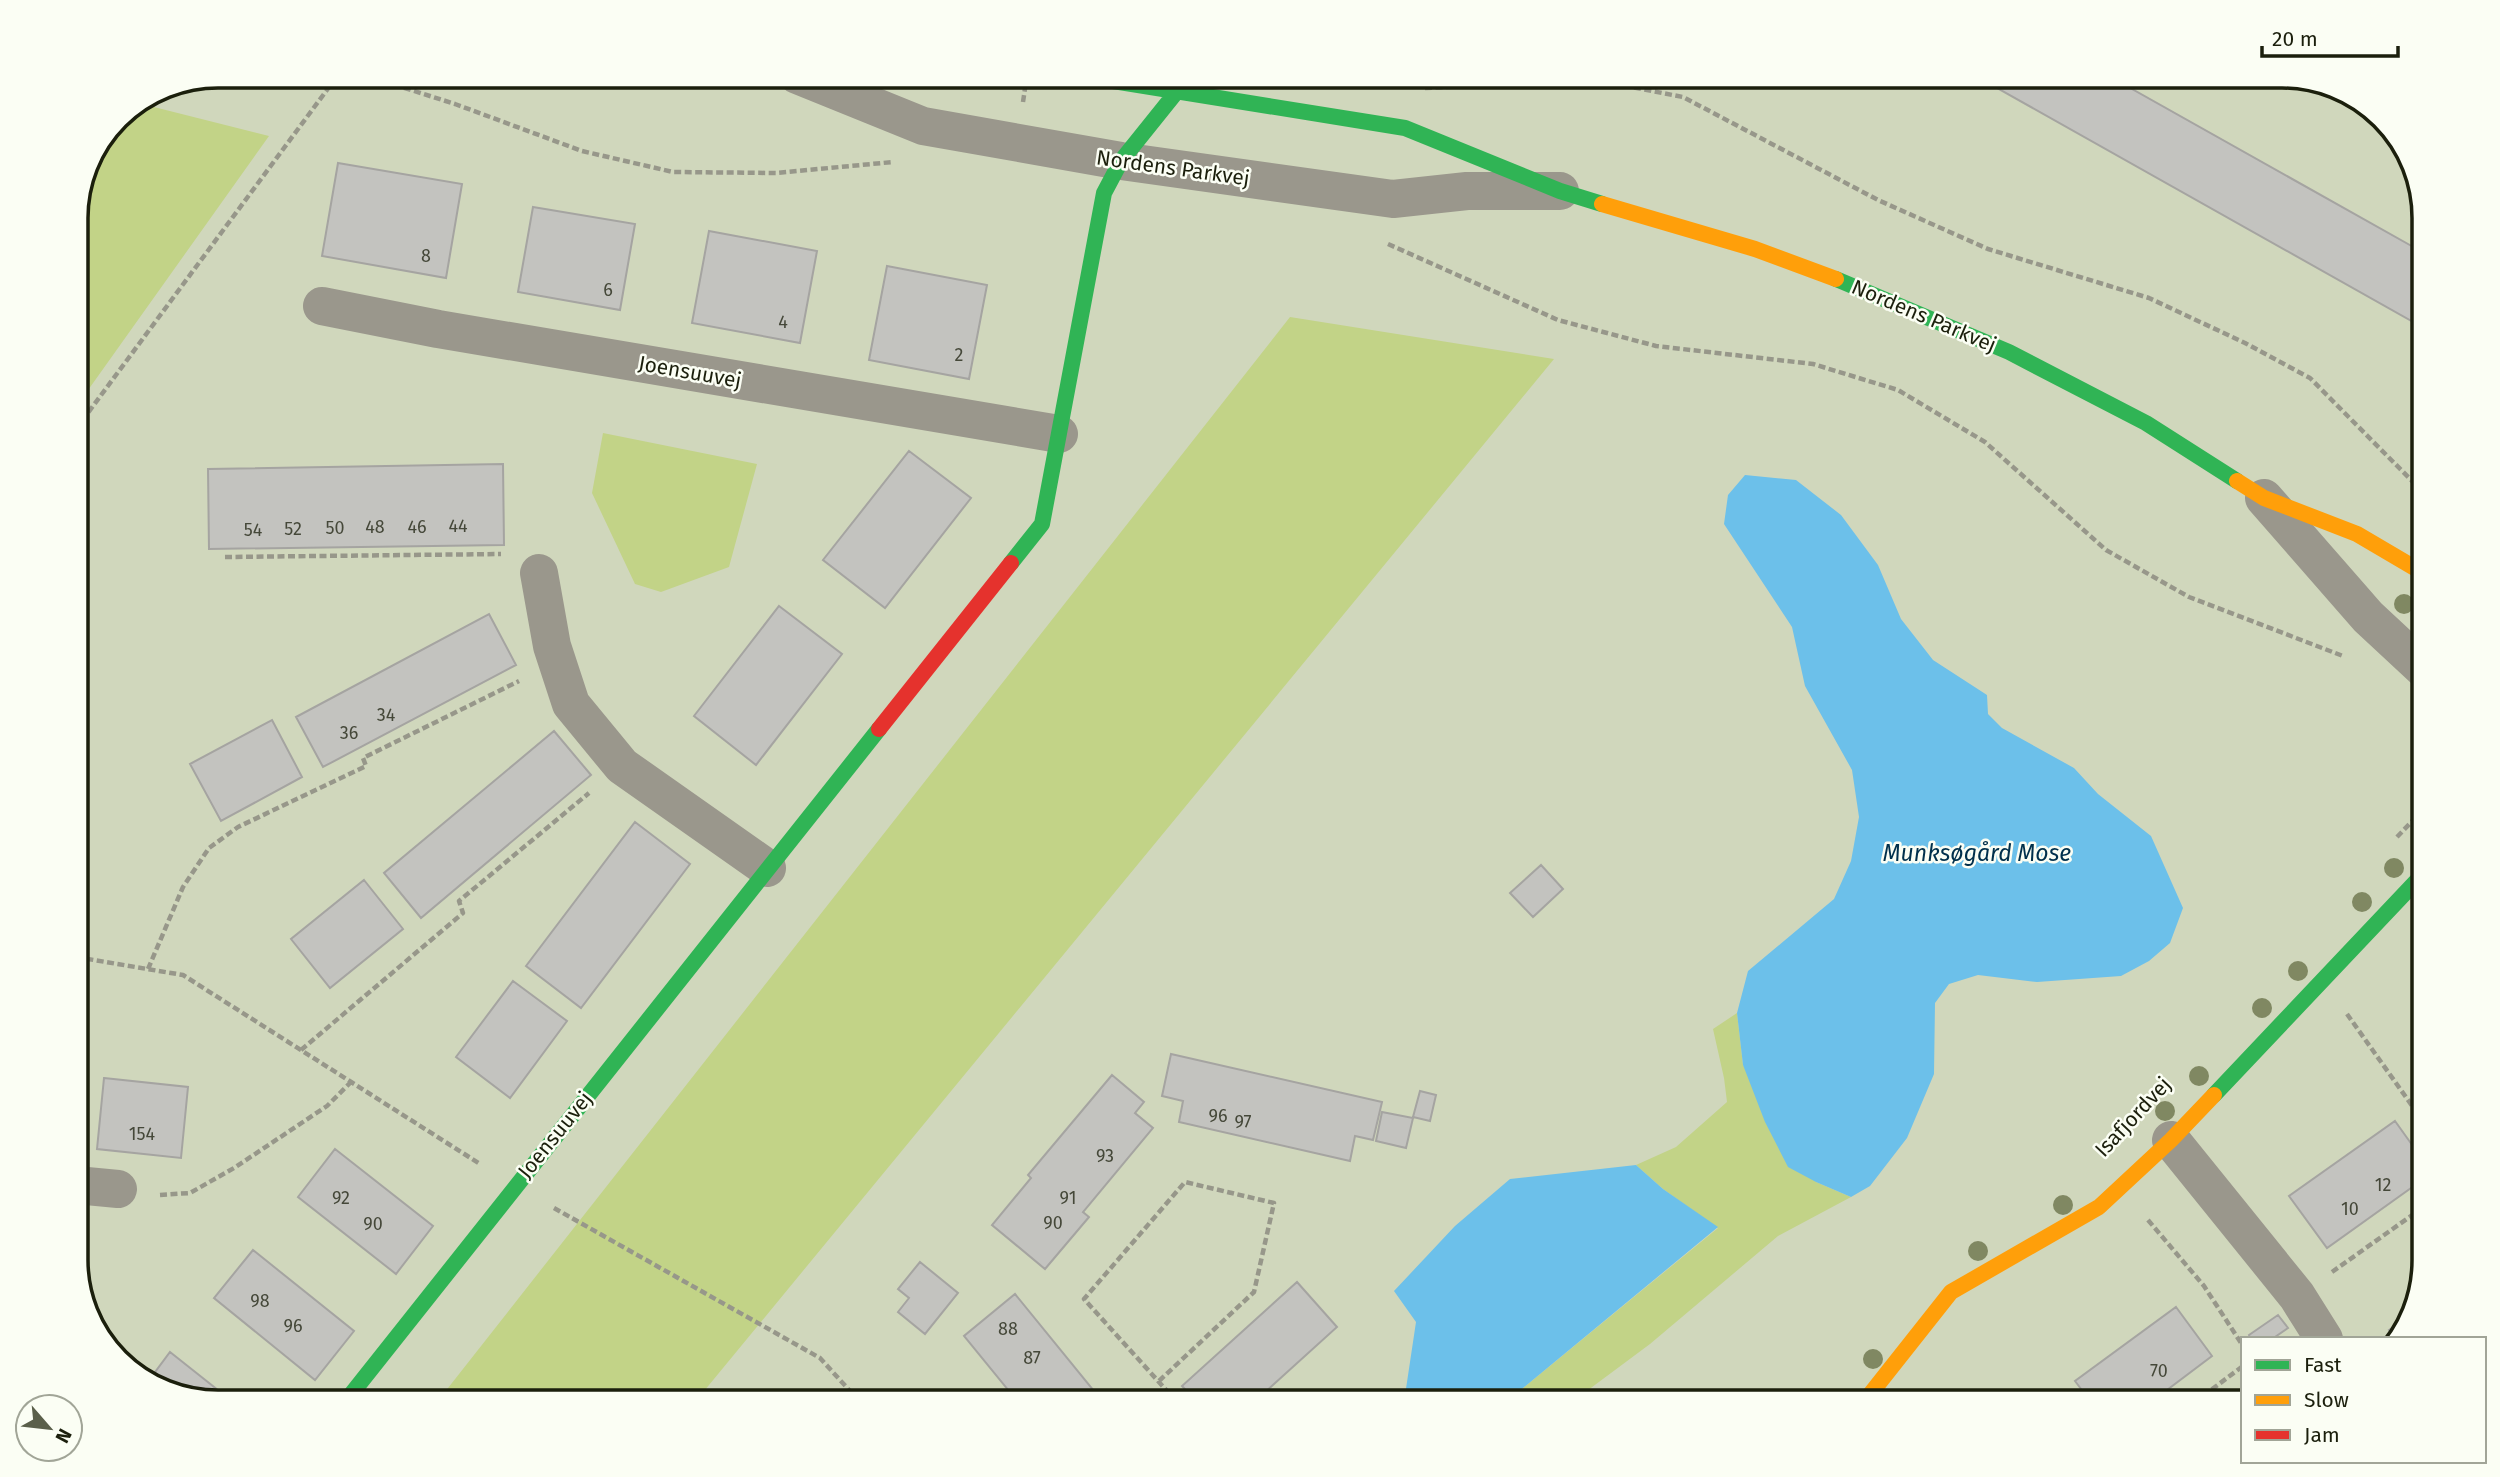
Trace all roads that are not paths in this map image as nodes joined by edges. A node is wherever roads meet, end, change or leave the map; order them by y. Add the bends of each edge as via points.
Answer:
1 (829, 88) edge
2 (1178, 88) edge
3 (1207, 88) edge
4 (1121, 161) junction
5 (1560, 191) junction
6 (322, 306) dead end
7 (1059, 434) junction
8 (2263, 498) junction
9 (2412, 566) edge
10 (539, 573) road end
11 (2412, 658) edge
12 (767, 869) junction
13 (2412, 886) edge
14 (2171, 1140) junction
15 (88, 1186) edge
16 (118, 1189) road end
17 (2323, 1337) edge
18 (354, 1390) edge
19 (1873, 1390) edge

1 - 4 street, Nordens Parkvej via 923,126
2 - 4 street, Joensuuvej
3 - 5 street, Nordens Parkvej via 1405,128
4 - 5 street, Nordens Parkvej via 1393,199 1467,191
4 - 7 street, Joensuuvej via 1104,193
5 - 8 street, Nordens Parkvej via 1755,249 1936,320 2146,423
6 - 7 street, Joensuuvej
7 - 12 street, Joensuuvej via 1042,524
8 - 9 street, Nordens Parkvej via 2357,534
8 - 11 street, Nordens Parkvej via 2368,617
10 - 12 street via 552,646 570,704 622,766
12 - 18 street, Joensuuvej
13 - 14 street, Isafjordvej
14 - 17 street, Isafjordvej via 2297,1296
14 - 19 street, Isafjordvej via 2099,1207 1951,1292
15 - 16 street

